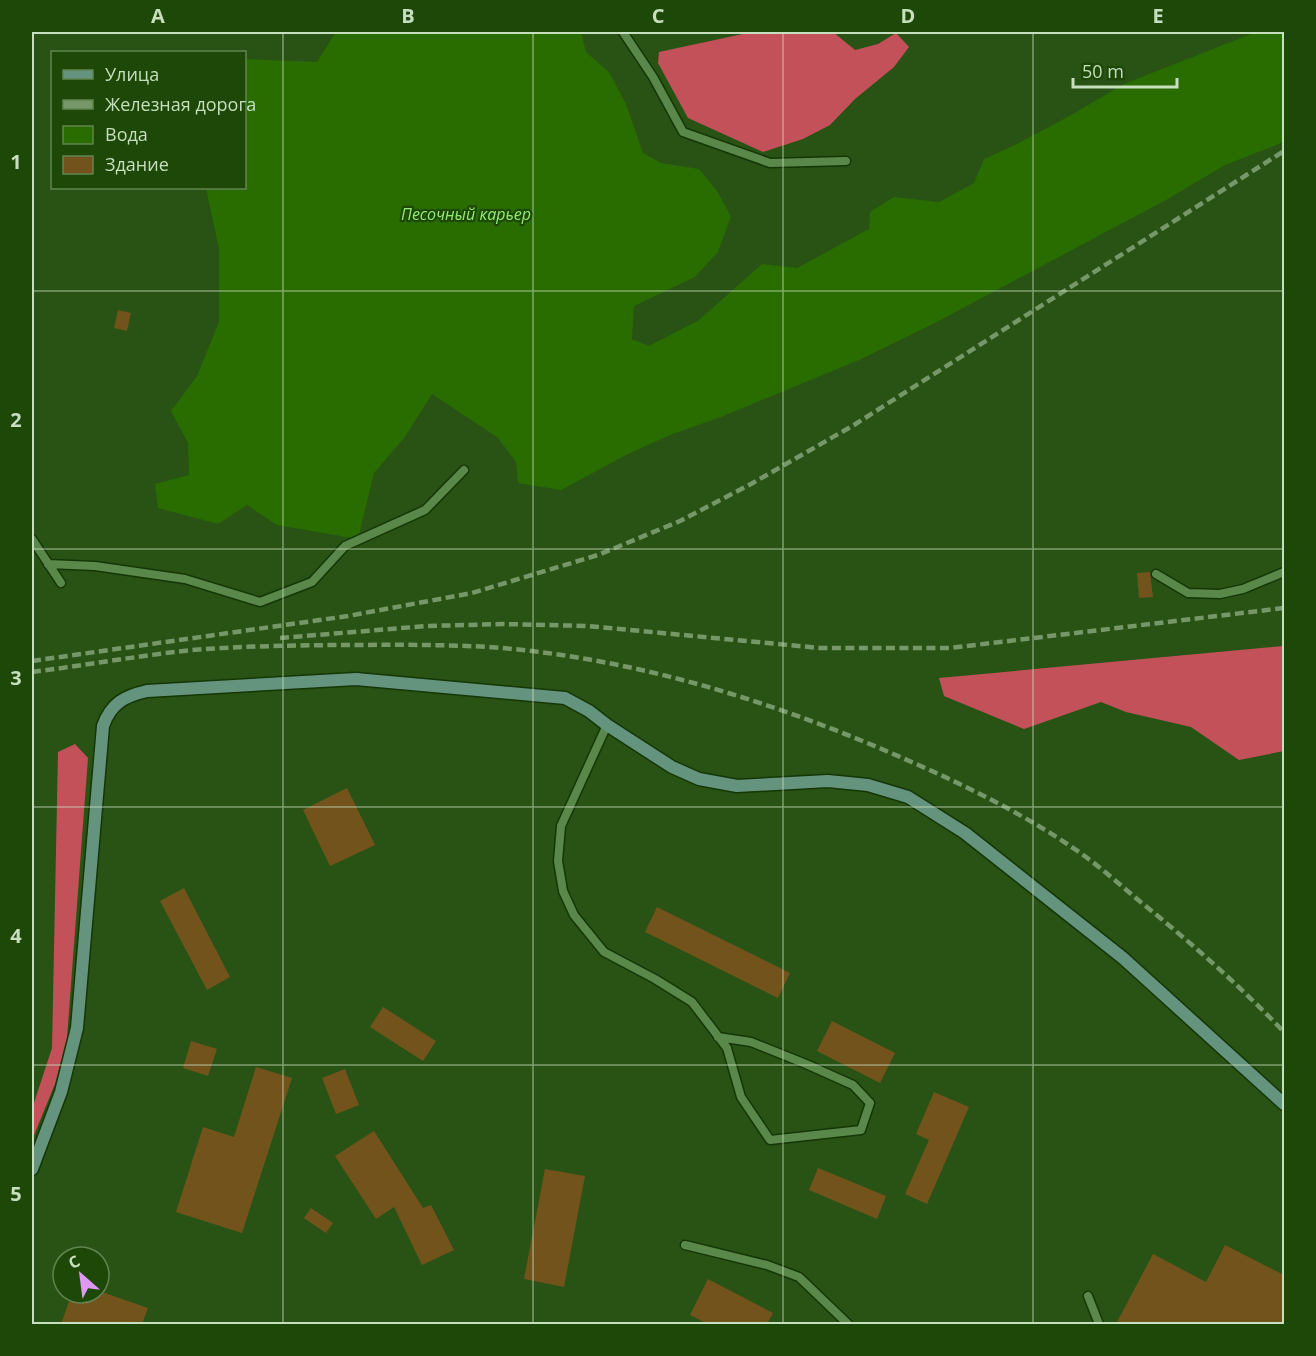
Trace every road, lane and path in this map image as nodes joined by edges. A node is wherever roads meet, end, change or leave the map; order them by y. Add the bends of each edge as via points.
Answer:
1 (623, 32) edge
2 (846, 161) dead end
3 (464, 470) dead end
4 (32, 539) edge
5 (48, 564) junction
6 (1284, 572) edge
7 (1156, 574) dead end
8 (61, 582) dead end
9 (607, 725) junction
10 (718, 1037) junction
11 (1284, 1104) edge
12 (32, 1169) edge
13 (685, 1245) dead end
14 (1088, 1296) dead end
15 (848, 1324) edge
16 (1099, 1324) edge

1 - 2 lane via 654,77 683,132 770,163
3 - 5 lane via 425,510 345,546 312,582 260,602 185,579 95,566
4 - 5 lane
5 - 8 lane
6 - 7 lane via 1220,594 1188,593
9 - 10 lane via 561,826 558,861 562,891 574,915 604,952 692,1002
9 - 11 street via 672,767 699,779 737,786 828,781 868,785 908,797 965,833 1123,958
9 - 12 street via 565,698 356,679 147,691 115,703 103,726 77,1028 61,1092
10 - 10 lane via 727,1048 741,1097 770,1140 861,1130 870,1103 853,1085 752,1042
13 - 15 lane via 799,1277
14 - 16 lane

